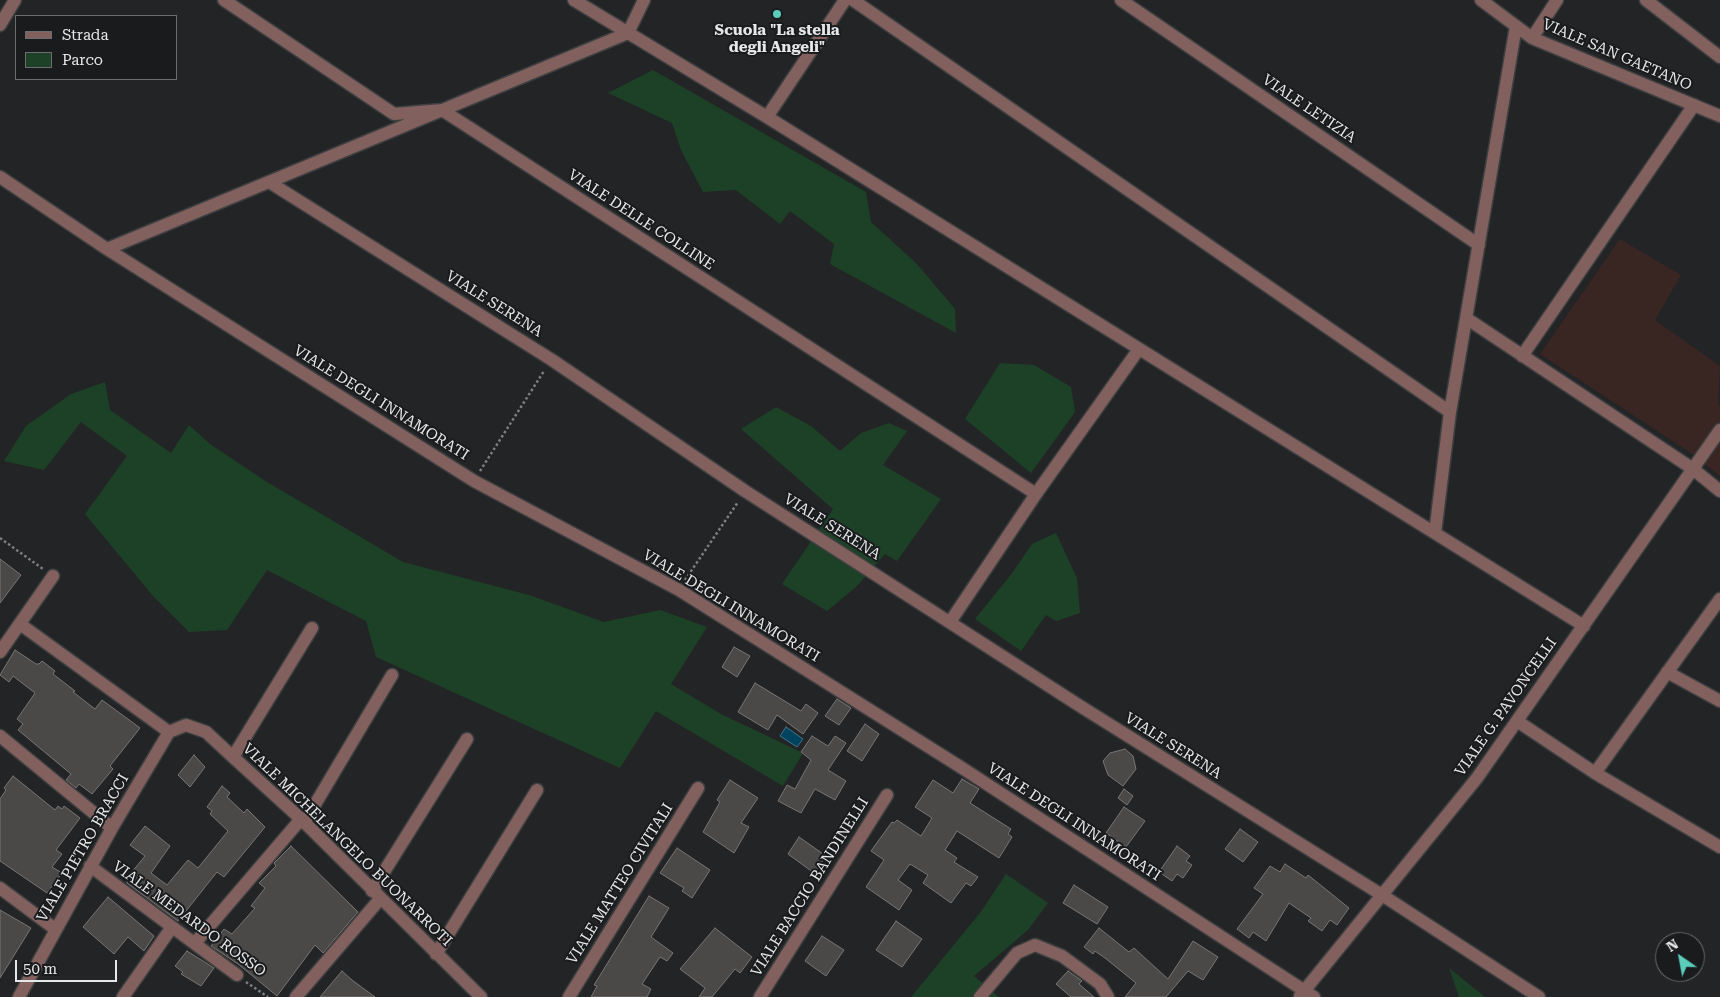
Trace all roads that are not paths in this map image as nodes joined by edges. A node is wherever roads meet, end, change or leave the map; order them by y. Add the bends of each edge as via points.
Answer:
1 (15, 0) edge
2 (224, 0) edge
3 (574, 0) edge
4 (644, 0) edge
5 (845, 0) edge
6 (853, 0) edge
7 (1481, 0) edge
8 (1557, 0) edge
9 (1646, 0) edge
10 (1126, 1) edge
11 (0, 25) edge
12 (1516, 26) junction
13 (628, 34) junction
14 (1532, 38) junction
15 (1720, 57) edge
16 (1694, 105) junction
17 (442, 110) junction
18 (1720, 116) edge
19 (767, 117) junction
20 (0, 178) edge
21 (269, 182) junction
22 (1479, 245) junction
23 (107, 249) junction
24 (1466, 318) junction
25 (1139, 349) junction
26 (1522, 356) junction
27 (1450, 412) junction
28 (1720, 430) edge
29 (1693, 469) junction
30 (1720, 491) edge
31 (1036, 494) junction
32 (1435, 533) junction
33 (53, 576) road end
34 (1720, 599) edge
35 (950, 622) junction
36 (20, 624) junction
37 (1584, 626) junction
38 (312, 628) dead end
39 (0, 652) edge
40 (1667, 672) junction
41 (392, 675) dead end
42 (1720, 701) edge
43 (1517, 721) junction
44 (169, 732) junction
45 (0, 736) edge
46 (467, 739) dead end
47 (233, 756) junction
48 (1595, 773) junction
49 (698, 788) dead end
50 (537, 790) dead end
51 (887, 795) dead end
52 (302, 821) junction
53 (112, 828) junction
54 (1720, 847) edge
55 (90, 866) junction
56 (0, 888) edge
57 (376, 895) junction
58 (1382, 895) junction
59 (172, 927) junction
60 (55, 929) junction
61 (195, 943) junction
62 (436, 954) junction
63 (237, 975) road end
64 (1306, 995) edge
65 (19, 997) edge
66 (123, 997) edge
67 (296, 997) edge
68 (481, 997) edge
69 (569, 997) edge
70 (760, 997) edge
71 (980, 997) edge
72 (1108, 997) edge
73 (1539, 997) edge

1 - 11 street
2 - 17 street via 394,114
3 - 13 street
4 - 13 street
5 - 19 street
6 - 27 street
7 - 12 street, VIALE SAN GAETANO
8 - 14 street
9 - 15 street
10 - 22 street, VIALE LETIZIA
12 - 14 street, VIALE SAN GAETANO
12 - 22 street
13 - 17 street
13 - 19 street
14 - 16 street, VIALE SAN GAETANO
16 - 18 street, VIALE SAN GAETANO
16 - 26 street
17 - 21 street
17 - 31 street, VIALE DELLE COLLINE
19 - 25 street
20 - 23 street, VIALE DEGLI INNAMORATI
21 - 23 street
21 - 35 street, VIALE SERENA via 552,360 745,491
22 - 24 street
23 - 64 street, VIALE DEGLI INNAMORATI via 474,481 679,590 959,766
24 - 26 street
24 - 27 street
25 - 31 street
25 - 32 street
26 - 29 street
27 - 32 street
28 - 29 street, VIALE G. PAVONCELLI
29 - 30 street
29 - 37 street, VIALE G. PAVONCELLI
31 - 35 street
32 - 37 street
33 - 36 street
34 - 40 street
35 - 58 street, VIALE SERENA
36 - 39 street
36 - 44 street
37 - 43 street, VIALE G. PAVONCELLI
38 - 47 street
40 - 42 street
40 - 48 street
41 - 52 street
43 - 48 street
43 - 58 street, VIALE G. PAVONCELLI via 1477,778
44 - 47 street, VIALE MICHELANGELO BUONARROTI via 186,725 206,732
44 - 53 street, VIALE PIETRO BRACCI
45 - 53 street
46 - 57 street
47 - 52 street, VIALE MICHELANGELO BUONARROTI
48 - 54 street
49 - 69 street, VIALE MATTEO CIVITALI
50 - 62 street
51 - 70 street, VIALE BACCIO BANDINELLI
52 - 57 street, VIALE MICHELANGELO BUONARROTI
52 - 61 street
53 - 55 street, VIALE PIETRO BRACCI
55 - 59 street, VIALE MEDARDO ROSSO
55 - 60 street, VIALE PIETRO BRACCI
56 - 60 street
57 - 62 street, VIALE MICHELANGELO BUONARROTI
57 - 67 street
58 - 64 street, VIALE G. PAVONCELLI
58 - 73 street, VIALE SERENA
59 - 61 street, VIALE MEDARDO ROSSO
59 - 66 street
60 - 65 street, VIALE PIETRO BRACCI
61 - 63 street, VIALE MEDARDO ROSSO
62 - 68 street, VIALE MICHELANGELO BUONARROTI
71 - 72 street via 1018,953 1035,945 1062,956 1100,984

